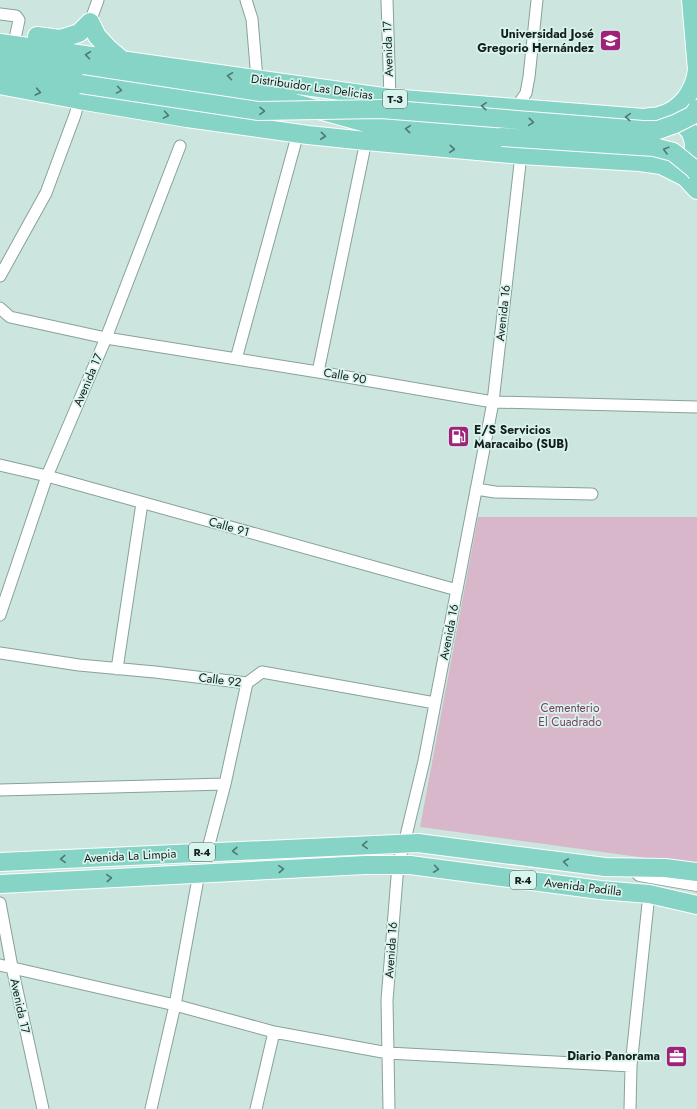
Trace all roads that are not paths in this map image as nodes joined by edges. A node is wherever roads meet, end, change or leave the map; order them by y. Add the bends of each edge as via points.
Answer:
1 (98, 0) edge
2 (246, 0) edge
3 (387, 0) edge
4 (537, 0) edge
5 (691, 0) edge
6 (0, 14) edge
7 (90, 22) junction
8 (8, 33) edge
9 (0, 43) edge
10 (0, 56) edge
11 (122, 60) junction
12 (0, 69) edge
13 (257, 79) junction
14 (0, 85) edge
15 (80, 92) junction
16 (390, 98) junction
17 (516, 108) junction
18 (697, 109) edge
19 (660, 116) junction
20 (697, 120) edge
21 (298, 133) junction
22 (366, 141) junction
23 (180, 146) dead end
24 (521, 155) junction
25 (661, 165) junction
26 (697, 166) edge
27 (697, 172) edge
28 (697, 190) edge
29 (0, 276) edge
30 (0, 308) edge
31 (106, 338) junction
32 (236, 359) junction
33 (318, 372) junction
34 (493, 402) junction
35 (697, 407) edge
36 (0, 464) edge
37 (47, 476) junction
38 (476, 489) junction
39 (592, 494) dead end
40 (142, 502) junction
41 (457, 590) junction
42 (0, 615) edge
43 (0, 653) edge
44 (117, 669) junction
45 (247, 683) junction
46 (435, 703) junction
47 (225, 784) junction
48 (0, 790) edge
49 (404, 844) junction
50 (207, 852) junction
51 (0, 862) edge
52 (398, 865) junction
53 (605, 867) junction
54 (697, 872) edge
55 (199, 873) junction
56 (0, 884) edge
57 (649, 894) junction
58 (697, 896) edge
59 (0, 903) edge
60 (0, 965) edge
61 (12, 967) junction
62 (176, 1005) junction
63 (274, 1032) junction
64 (388, 1053) junction
65 (631, 1066) junction
66 (43, 1109) edge
67 (151, 1109) edge
68 (256, 1109) edge
69 (389, 1109) edge
70 (630, 1109) edge

1 - 7 street
2 - 13 street via 252,19
3 - 16 street, Avenida 17
4 - 17 street via 530,77 526,93
5 - 19 main road, Distribuidor Las Delicias / T-3 via 697,70 695,80 688,96 676,109
6 - 8 street via 16,16 19,20
7 - 8 main road via 79,33 60,39
7 - 11 main road via 97,36
11 -> 9 main road, Distribuidor Las Delicias / T-3
27 -> 10 main road, bridge via 673,152 654,147 377,126 258,93
13 -> 11 main road, Distribuidor Las Delicias / T-3
12 - 15 main road
13 - 16 main road, Distribuidor Las Delicias / T-3
14 -> 15 main road
15 -> 18 main road, bridge via 258,111 381,110 643,130 658,130 675,124 693,115
15 -> 21 main road via 187,118
15 - 29 street via 75,115 46,193
17 -> 16 main road, Distribuidor Las Delicias / T-3
19 -> 17 main road, Distribuidor Las Delicias / T-3 via 644,118
19 - 20 street
19 - 25 main road via 676,120 685,126 694,139 692,156 687,161
21 -> 22 main road
21 - 32 street
22 -> 24 main road
22 - 33 street
23 - 31 street, Avenida 17
24 - 25 main road
24 - 34 street, Avenida 16
25 - 26 street
25 - 28 main road via 685,177
30 - 31 street, Calle 90 via 10,317
31 - 32 street, Calle 90
31 - 37 street, Avenida 17
32 - 33 street, Calle 90
33 - 34 street, Calle 90
34 - 35 street, Calle 90
34 - 38 street, Avenida 16
36 - 37 street, Calle 91
37 - 40 street, Calle 91
37 - 42 street, Avenida 17
38 - 39 street via 495,492
38 - 41 street, Avenida 16
40 - 41 street, Calle 91
40 - 44 street
41 - 46 street, Avenida 16
43 - 44 street, Calle 92
44 - 45 street, Calle 92
45 - 46 street, Calle 92 via 262,672
45 - 47 street
46 - 49 street, Avenida 16
47 - 48 street
47 - 50 street
49 -> 50 main road, Avenida La Limpia / R-4
49 - 52 street, Avenida 16
53 -> 49 main road, Avenida Padilla / R-4 via 418,843
50 -> 51 main road, Avenida La Limpia / R-4
55 -> 52 main road, Avenida La Limpia / R-4
52 -> 57 main road, Avenida Padilla / R-4
52 - 64 street, Avenida 16 via 387,1000
53 - 54 main road, Avenida Padilla via 665,868
53 - 58 street, R-4
56 -> 55 main road, Avenida La Limpia / R-4
55 - 62 street
57 - 58 main road, Avenida Padilla
57 - 65 street
59 - 61 street, Avenida 17
60 - 61 street
61 - 62 street
61 - 66 street, Avenida 17
62 - 63 street
62 - 67 street
63 - 64 street
63 - 68 street
64 - 65 street
64 - 69 street, Avenida 16
65 - 70 street

